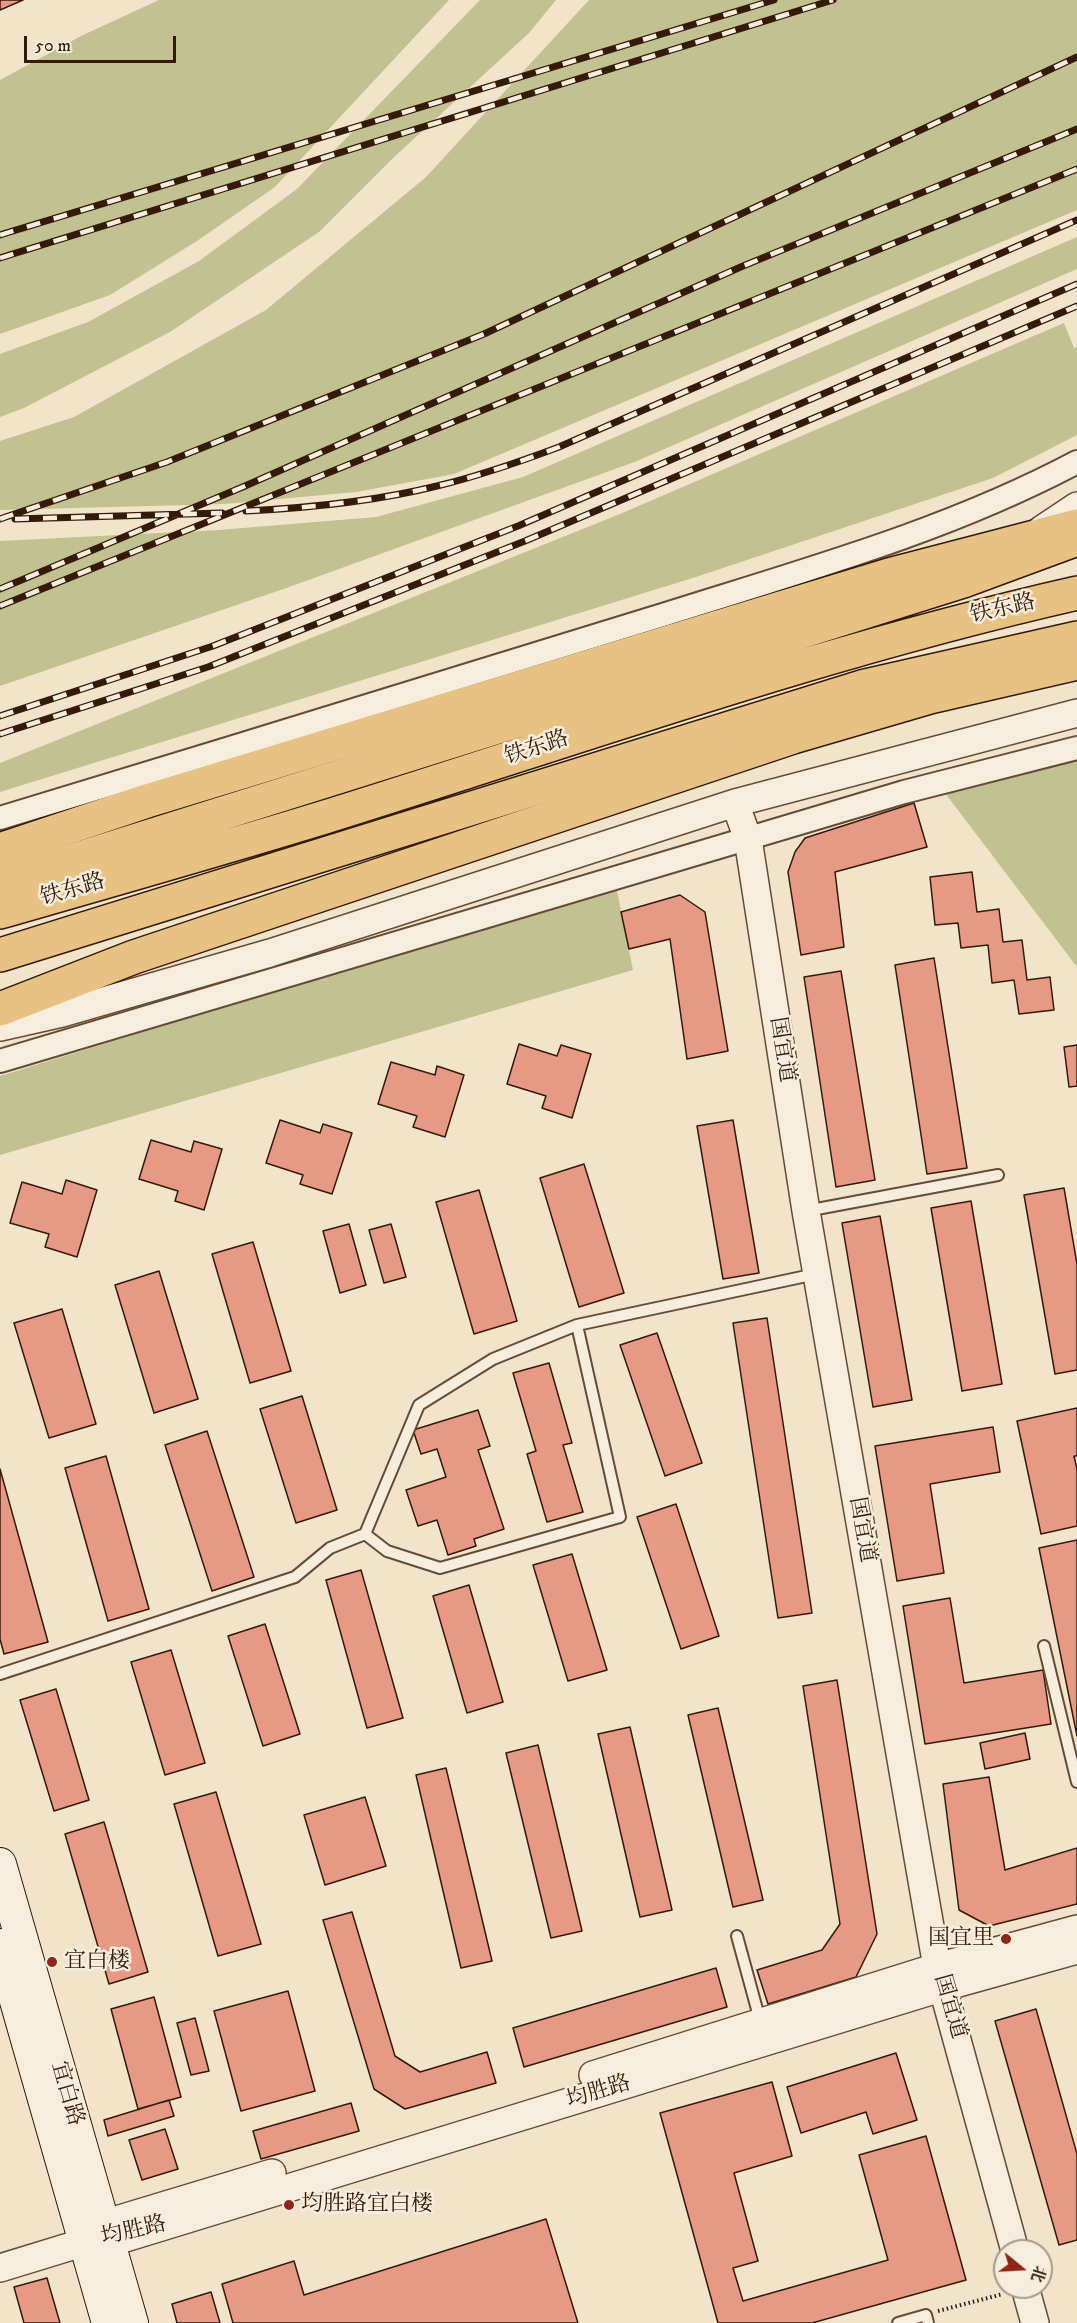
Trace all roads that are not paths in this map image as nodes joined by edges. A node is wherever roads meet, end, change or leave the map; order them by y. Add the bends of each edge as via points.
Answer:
1 (1077, 462) edge
2 (1077, 506) edge
3 (1077, 526) edge
4 (1031, 537) junction
5 (1077, 539) edge
6 (963, 581) junction
7 (1077, 593) edge
8 (1077, 638) edge
9 (1077, 663) edge
10 (1077, 713) edge
11 (1077, 748) edge
12 (735, 803) junction
13 (0, 818) edge
14 (748, 838) junction
15 (0, 850) edge
16 (0, 883) edge
17 (0, 912) edge
18 (0, 955) edge
19 (0, 1009) edge
20 (0, 1027) edge
21 (0, 1060) edge
22 (998, 1175) dead end
23 (806, 1211) junction
24 (817, 1274) junction
25 (577, 1325) junction
26 (365, 1534) junction
27 (1044, 1647) dead end
28 (0, 1674) edge
29 (1077, 1782) edge
30 (0, 1864) edge
31 (1077, 1929) edge
32 (737, 1936) dead end
33 (0, 1945) edge
34 (1077, 1950) edge
35 (940, 1977) junction
36 (761, 2024) junction
37 (99, 2237) junction
38 (1012, 2239) edge
39 (0, 2268) edge
40 (1028, 2299) edge
41 (927, 2319) edge
42 (108, 2323) edge
43 (132, 2323) edge
44 (898, 2323) edge
45 (1035, 2323) edge

1 - 13 street via 978,510 887,543 533,656
2 - 4 street, 铁东路
3 - 4 main road, 铁东路
4 - 6 street, 铁东路
4 - 15 main road, 铁东路 via 866,582 147,801
5 - 6 main road
6 - 16 main road
7 - 17 main road, 铁东路 via 967,618 747,681 325,817
8 - 18 main road, 铁东路 via 865,686
9 - 19 main road via 930,697 793,737 134,957
10 - 12 street
11 - 14 street via 904,792
12 - 14 street, 国宜道
12 - 20 street via 270,953
14 - 21 street
14 - 23 street, 国宜道
22 - 23 lane
23 - 24 street, 国宜道
24 - 25 lane
24 - 35 street, 国宜道
25 - 26 lane via 493,1359 419,1405
25 - 26 lane via 620,1517 440,1568 387,1551
26 - 28 lane via 330,1548 295,1576
27 - 29 lane
30 - 37 main road, 宜白路
31 - 35 street, 均胜路
32 - 36 lane
33 - 37 main road, 宜白路
34 - 35 street, 均胜路
35 - 36 street, 均胜路
35 - 37 street, 均胜路
35 - 38 street, 国宜道
36 - 37 street, 均胜路
37 - 39 street
37 - 42 main road, 宜白路
37 - 43 main road, 宜白路
40 - 45 street
41 - 44 lane

